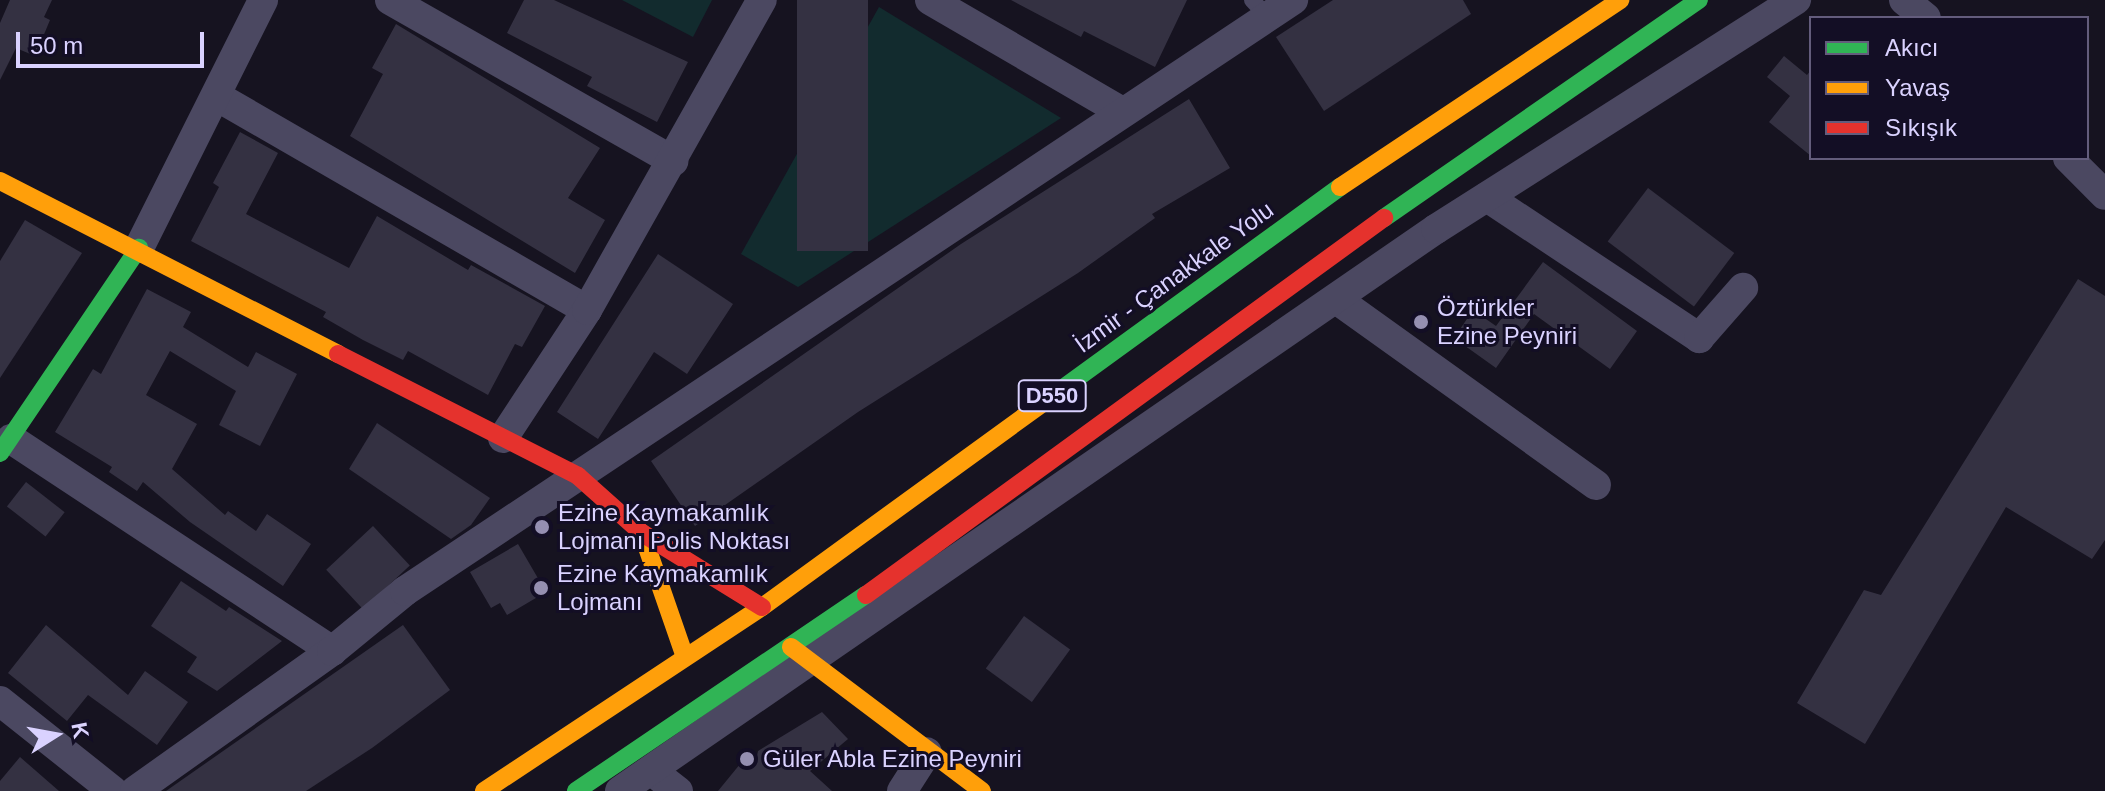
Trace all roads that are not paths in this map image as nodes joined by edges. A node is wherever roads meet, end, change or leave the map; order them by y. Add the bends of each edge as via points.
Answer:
1 (263, 0) edge
2 (390, 0) edge
3 (762, 0) edge
4 (930, 0) edge
5 (1293, 0) edge
6 (1620, 0) edge
7 (1699, 0) edge
8 (1796, 0) edge
9 (1904, 0) edge
10 (1260, 8) edge
11 (1924, 16) edge
12 (218, 97) junction
13 (1121, 111) junction
14 (2070, 160) edge
15 (673, 161) junction
16 (0, 181) edge
17 (2105, 195) edge
18 (1487, 197) junction
19 (139, 248) junction
20 (1743, 288) dead end
21 (1339, 301) junction
22 (587, 310) junction
23 (503, 438) junction
24 (6, 446) edge
25 (578, 476) junction
26 (1596, 485) dead end
27 (642, 533) junction
28 (762, 607) junction
29 (332, 651) junction
30 (802, 655) junction
31 (685, 657) junction
32 (0, 701) edge
33 (927, 752) junction
34 (652, 771) junction
35 (113, 791) edge
36 (135, 791) edge
37 (484, 791) edge
38 (576, 791) edge
39 (620, 791) edge
40 (678, 791) edge
41 (902, 791) edge
42 (982, 791) edge

1 - 12 street
2 - 15 street
3 - 15 street
4 - 13 street
5 - 10 street
6 - 28 main road, İzmir - Çanakkale Yolu / D550 via 1342,185
7 - 30 main road, D550 via 1268,299
8 - 18 street
9 - 11 street
10 - 13 street
12 - 19 street
12 - 22 street
13 - 25 street
14 - 17 street
15 - 22 street
16 - 19 main road
18 - 20 street via 1699,338
18 - 21 street
19 - 23 main road
19 - 24 main road
21 - 26 street
21 - 30 street
22 - 23 street
23 - 25 main road
24 - 29 street
25 - 27 main road
25 - 29 street via 405,591
27 - 28 main road
27 - 31 main road
28 - 31 main road, İzmir - Çanakkale Yolu / D550
29 - 36 street
30 - 33 main road
30 - 34 street
30 - 38 main road, D550
31 - 37 main road, İzmir - Çanakkale Yolu / D550
32 - 35 street
33 - 41 street
33 - 42 main road
34 - 39 street
34 - 40 street

